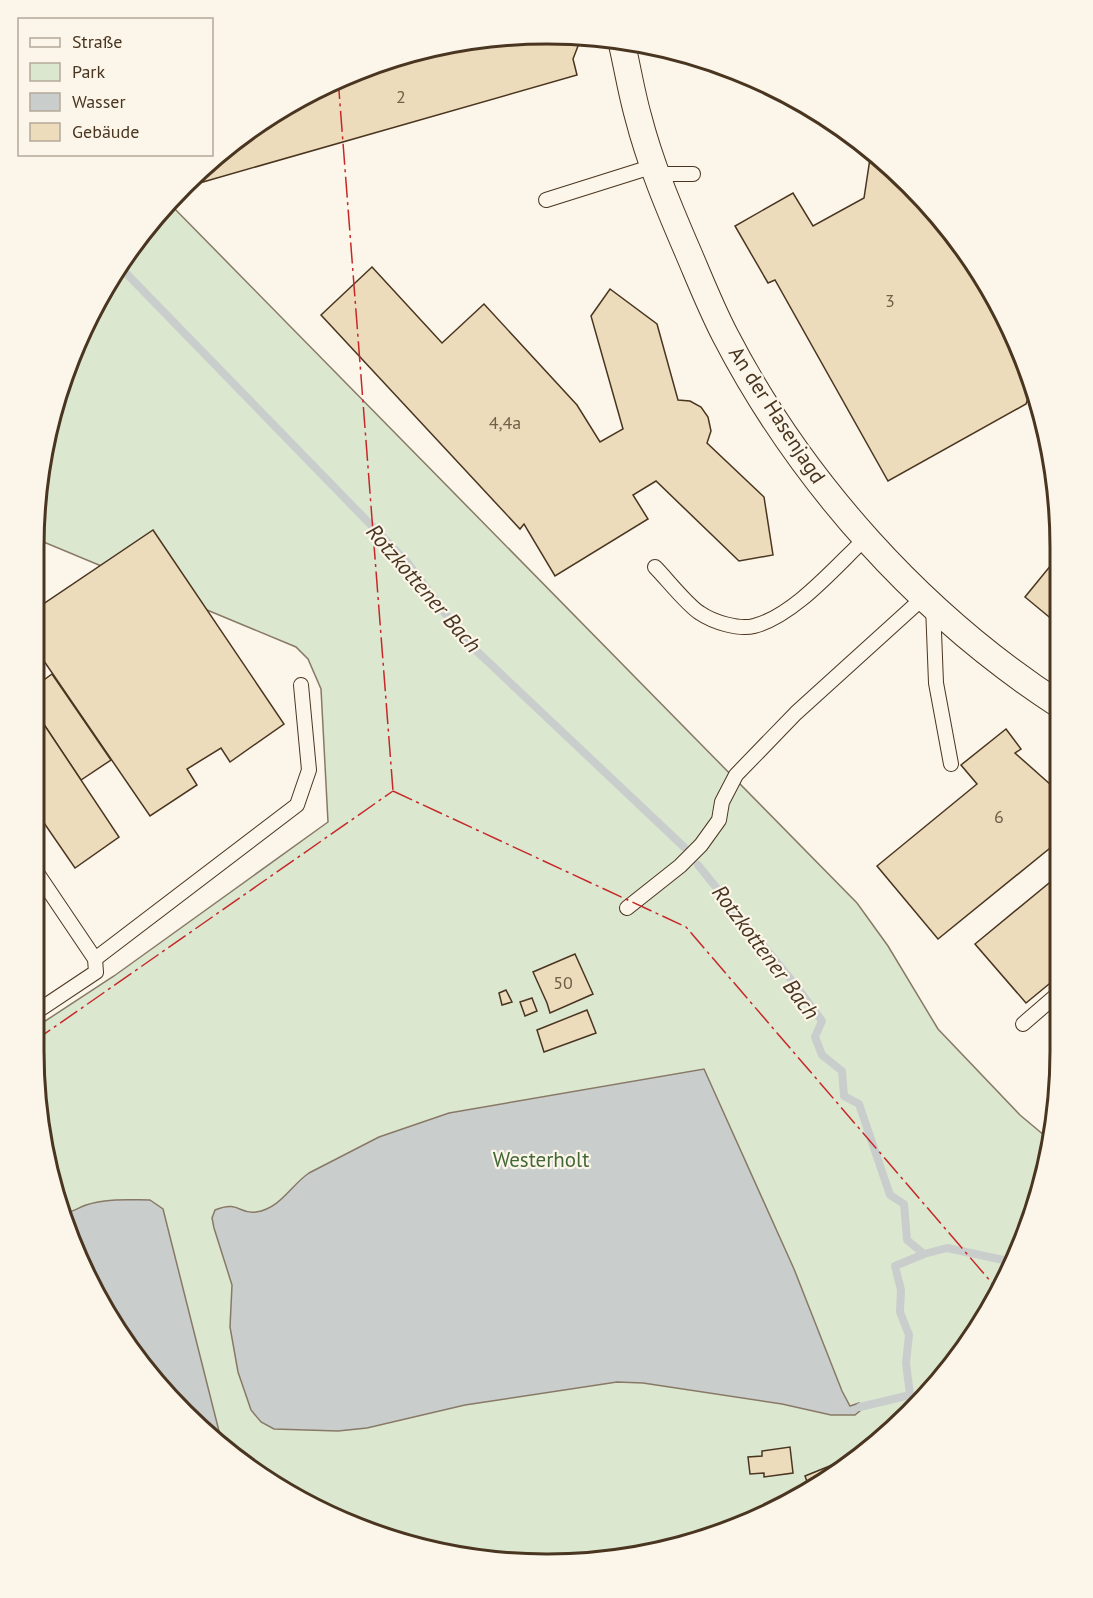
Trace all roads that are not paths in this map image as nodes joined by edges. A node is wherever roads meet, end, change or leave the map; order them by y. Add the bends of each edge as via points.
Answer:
1 (623, 50) edge
2 (655, 170) junction
3 (693, 174) dead end
4 (546, 200) dead end
5 (866, 538) junction
6 (655, 567) dead end
7 (928, 601) junction
8 (300, 685) dead end
9 (1050, 698) edge
10 (951, 764) dead end
11 (44, 883) edge
12 (627, 908) dead end
13 (95, 959) junction
14 (1050, 1001) edge
15 (44, 1007) edge
16 (1023, 1024) dead end

1 - 2 street, An der Hasenjagd
2 - 3 lane
2 - 4 lane
2 - 5 street, An der Hasenjagd via 707,299 742,367 808,467
5 - 6 lane via 794,606 752,627 728,624 700,613
5 - 7 street, An der Hasenjagd
7 - 9 street, An der Hasenjagd
7 - 10 lane via 936,683
7 - 12 lane via 796,713 736,775 722,802 719,820 700,845
8 - 13 lane via 309,770 297,805
11 - 13 lane
13 - 15 lane via 96,972
14 - 16 lane

